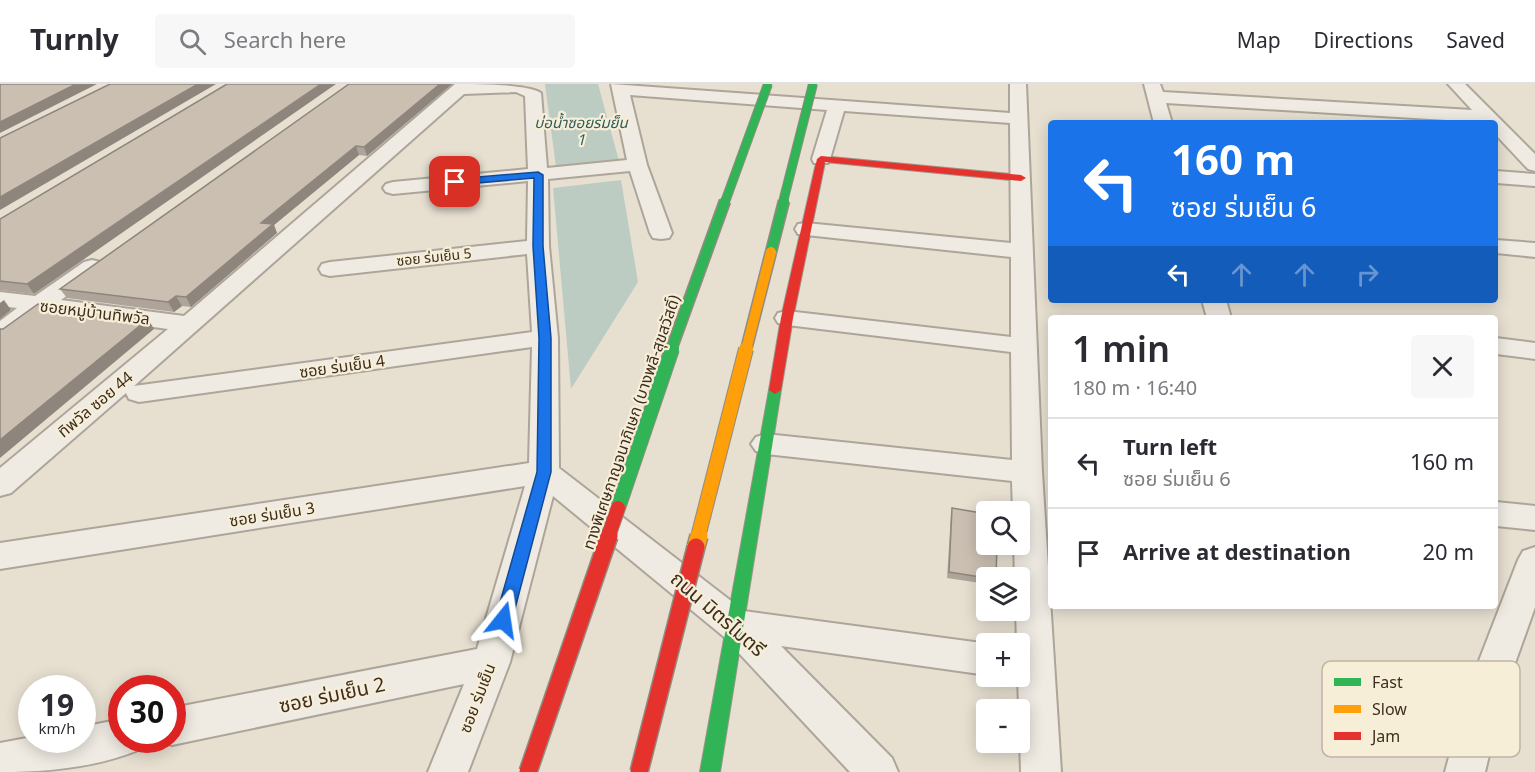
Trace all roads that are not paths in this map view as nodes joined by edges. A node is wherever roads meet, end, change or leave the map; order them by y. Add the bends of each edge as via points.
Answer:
1 (768, 84) edge
2 (813, 84) edge
3 (1018, 84) edge
4 (1456, 84) edge
5 (500, 85) edge
6 (462, 86) edge
7 (620, 87) edge
8 (1154, 90) edge
9 (837, 104) junction
10 (1020, 119) junction
11 (1162, 120) edge
12 (1481, 120) edge
13 (1491, 120) edge
14 (1498, 127) edge
15 (821, 159) junction
16 (637, 165) junction
17 (1535, 165) edge
18 (538, 175) junction
19 (1498, 177) edge
20 (1020, 178) junction
21 (1535, 180) edge
22 (393, 188) dead end
23 (806, 229) junction
24 (661, 233) dead end
25 (538, 246) junction
26 (1498, 247) edge
27 (1535, 250) edge
28 (1020, 251) junction
29 (107, 256) edge
30 (330, 269) dead end
31 (0, 299) edge
32 (39, 304) junction
33 (787, 318) junction
34 (189, 324) junction
35 (0, 332) edge
36 (545, 338) junction
37 (1025, 346) junction
38 (1498, 346) edge
39 (1535, 351) edge
40 (139, 393) dead end
41 (765, 444) junction
42 (544, 472) junction
43 (1027, 472) junction
44 (0, 485) edge
45 (1498, 514) edge
46 (1535, 518) edge
47 (0, 556) edge
48 (1535, 560) edge
49 (736, 625) junction
50 (1029, 633) edge
51 (976, 658) edge
52 (1497, 661) edge
53 (492, 662) junction
54 (1030, 674) edge
55 (186, 724) edge
56 (108, 741) edge
57 (1469, 757) edge
58 (0, 763) edge
59 (448, 772) edge
60 (528, 772) edge
61 (639, 772) edge
62 (710, 772) edge
63 (878, 772) edge
64 (1041, 772) edge
65 (1465, 772) edge

1 - 60 main road, ทางพิเศษกาญจนาภิเษก (บางพลี-สุขสวัสดิ์), bridge via 675,339
2 - 61 main road, bridge
3 - 10 street
4 - 13 street
5 - 6 street, ซอย ร่มเย็น
5 - 18 street, ซอย ร่มเย็น via 533,93
6 - 34 street, ทิพวัล ซอย 44
7 - 9 street
7 - 16 street
8 - 11 street
8 - 12 street
9 - 10 street
9 - 15 street
10 - 20 street
14 - 17 street
15 - 20 main road
15 - 23 main road
16 - 18 street
16 - 24 street
18 - 22 street
18 - 25 street, ซอย ร่มเย็น
19 - 21 street
20 - 28 street
23 - 28 street
23 - 33 main road
25 - 30 street, ซอย ร่มเย็น 5
25 - 36 street, ซอย ร่มเย็น
26 - 27 street
28 - 37 street
29 - 32 street
31 - 32 street, ซอยหมู่บ้านทิพวัล
32 - 34 street, ซอยหมู่บ้านทิพวัล
32 - 35 street
33 - 37 street
33 - 41 main road
34 - 44 street, ทิพวัล ซอย 44
36 - 40 street, ซอย ร่มเย็น 4
36 - 42 street, ซอย ร่มเย็น
37 - 43 street
38 - 39 street
41 - 43 street
41 - 49 main road
42 - 47 street, ซอย ร่มเย็น 3
42 - 49 street, ถนน มิตรไมตรี
42 - 53 street, ซอย ร่มเย็น
43 - 50 street
45 - 46 street
48 - 52 street
49 - 51 street
49 - 62 main road
49 - 63 street, ถนน มิตรไมตรี
53 - 55 street, ซอย ร่มเย็น 2
53 - 59 street, ซอย ร่มเย็น
54 - 64 street
56 - 58 street
57 - 65 street

